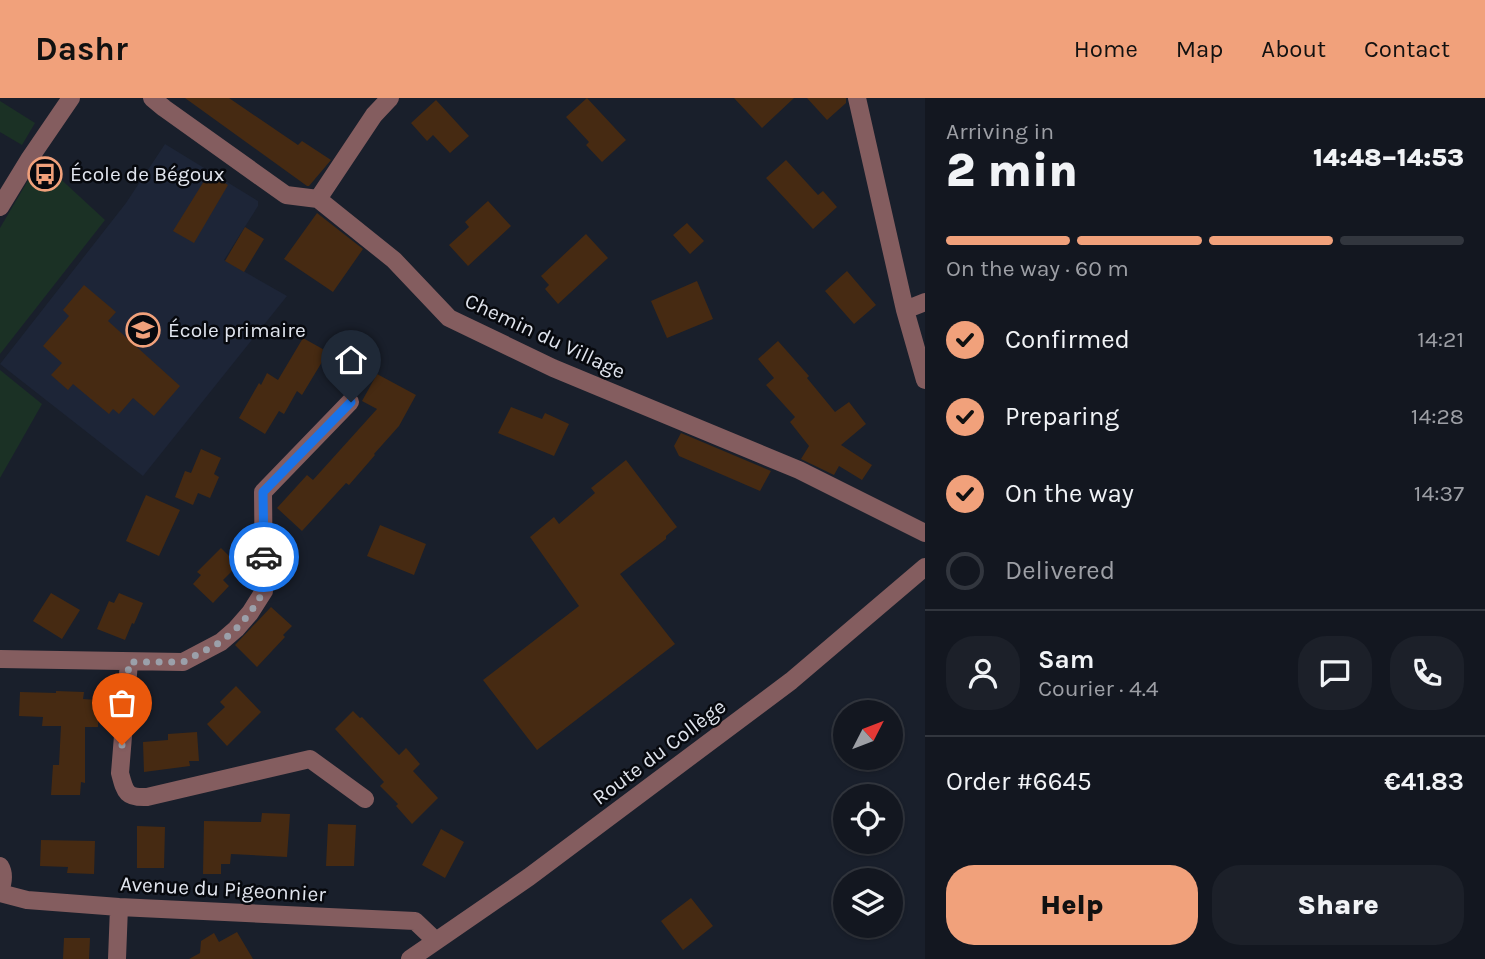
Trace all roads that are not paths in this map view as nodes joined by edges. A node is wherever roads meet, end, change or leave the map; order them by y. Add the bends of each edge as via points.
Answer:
1 (71, 98) edge
2 (152, 98) edge
3 (390, 98) edge
4 (857, 98) edge
5 (318, 199) junction
6 (0, 206) edge
7 (925, 302) edge
8 (905, 310) junction
9 (925, 380) edge
10 (351, 402) dead end
11 (925, 533) edge
12 (925, 567) edge
13 (0, 659) edge
14 (129, 662) junction
15 (365, 799) dead end
16 (0, 866) edge
17 (0, 892) edge
18 (120, 906) junction
19 (436, 941) junction
20 (117, 959) edge
21 (410, 959) edge

1 - 6 street
2 - 5 street, Chemin du Village via 286,195
3 - 5 street
4 - 8 street
5 - 11 street, Chemin du Village via 394,260 449,318 552,368 799,470
7 - 8 street
8 - 9 street
10 - 14 street via 263,492 264,591 250,613 221,642 183,662
12 - 19 street, Route du Collège via 791,681
13 - 14 street
14 - 15 street via 120,773 130,795 148,796 310,759
16 - 17 street via 4,882
17 - 18 street, Avenue du Pigeonnier via 27,900
18 - 19 street, Avenue du Pigeonnier via 415,921
18 - 20 street
19 - 21 street, Route du Collège

